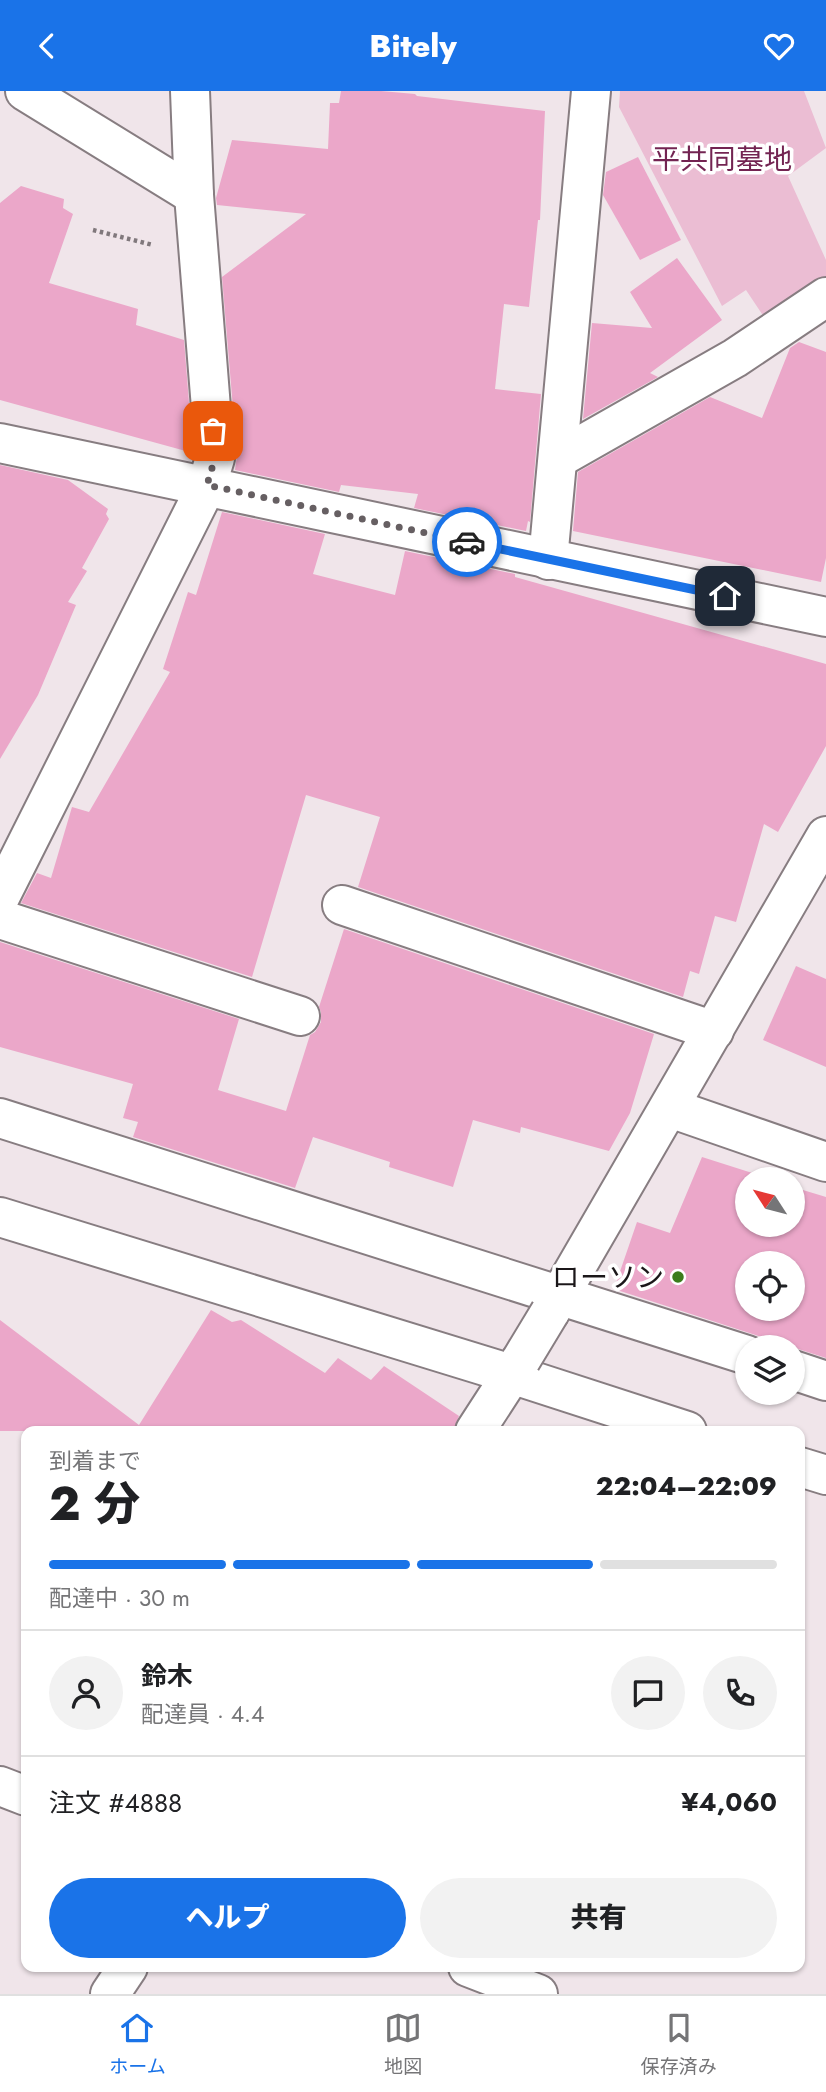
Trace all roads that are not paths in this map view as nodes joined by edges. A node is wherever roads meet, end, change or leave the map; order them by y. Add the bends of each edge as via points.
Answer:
1 (25, 91) edge
2 (190, 91) edge
3 (582, 92) edge
4 (194, 195) junction
5 (826, 297) edge
6 (0, 443) edge
7 (559, 458) junction
8 (207, 485) junction
9 (548, 560) junction
10 (826, 617) edge
11 (826, 835) edge
12 (0, 897) edge
13 (342, 905) dead end
14 (0, 919) edge
15 (300, 1016) dead end
16 (714, 1031) junction
17 (670, 1108) junction
18 (0, 1118) edge
19 (826, 1162) edge
20 (0, 1217) edge
21 (555, 1304) junction
22 (735, 1353) edge
23 (516, 1367) junction
24 (805, 1374) edge
25 (826, 1381) edge
26 (478, 1426) edge
27 (675, 1426) edge
28 (805, 1469) edge
29 (826, 1475) edge
30 (0, 1786) edge
31 (21, 1794) edge
32 (125, 1972) edge
33 (481, 1972) edge
34 (110, 1994) edge
35 (538, 1994) edge

1 - 4 street
2 - 4 street
3 - 7 street
4 - 8 street via 215,458
5 - 7 street via 736,358
6 - 8 street
7 - 9 street
8 - 9 street
8 - 12 street
9 - 10 street
11 - 16 street
13 - 16 street
14 - 15 street
16 - 17 street
17 - 19 street
17 - 21 street
18 - 21 street
20 - 23 street
21 - 22 street
21 - 23 street, bridge
23 - 26 street
23 - 27 street
24 - 25 street
28 - 29 street
30 - 31 street
32 - 34 street
33 - 35 street

